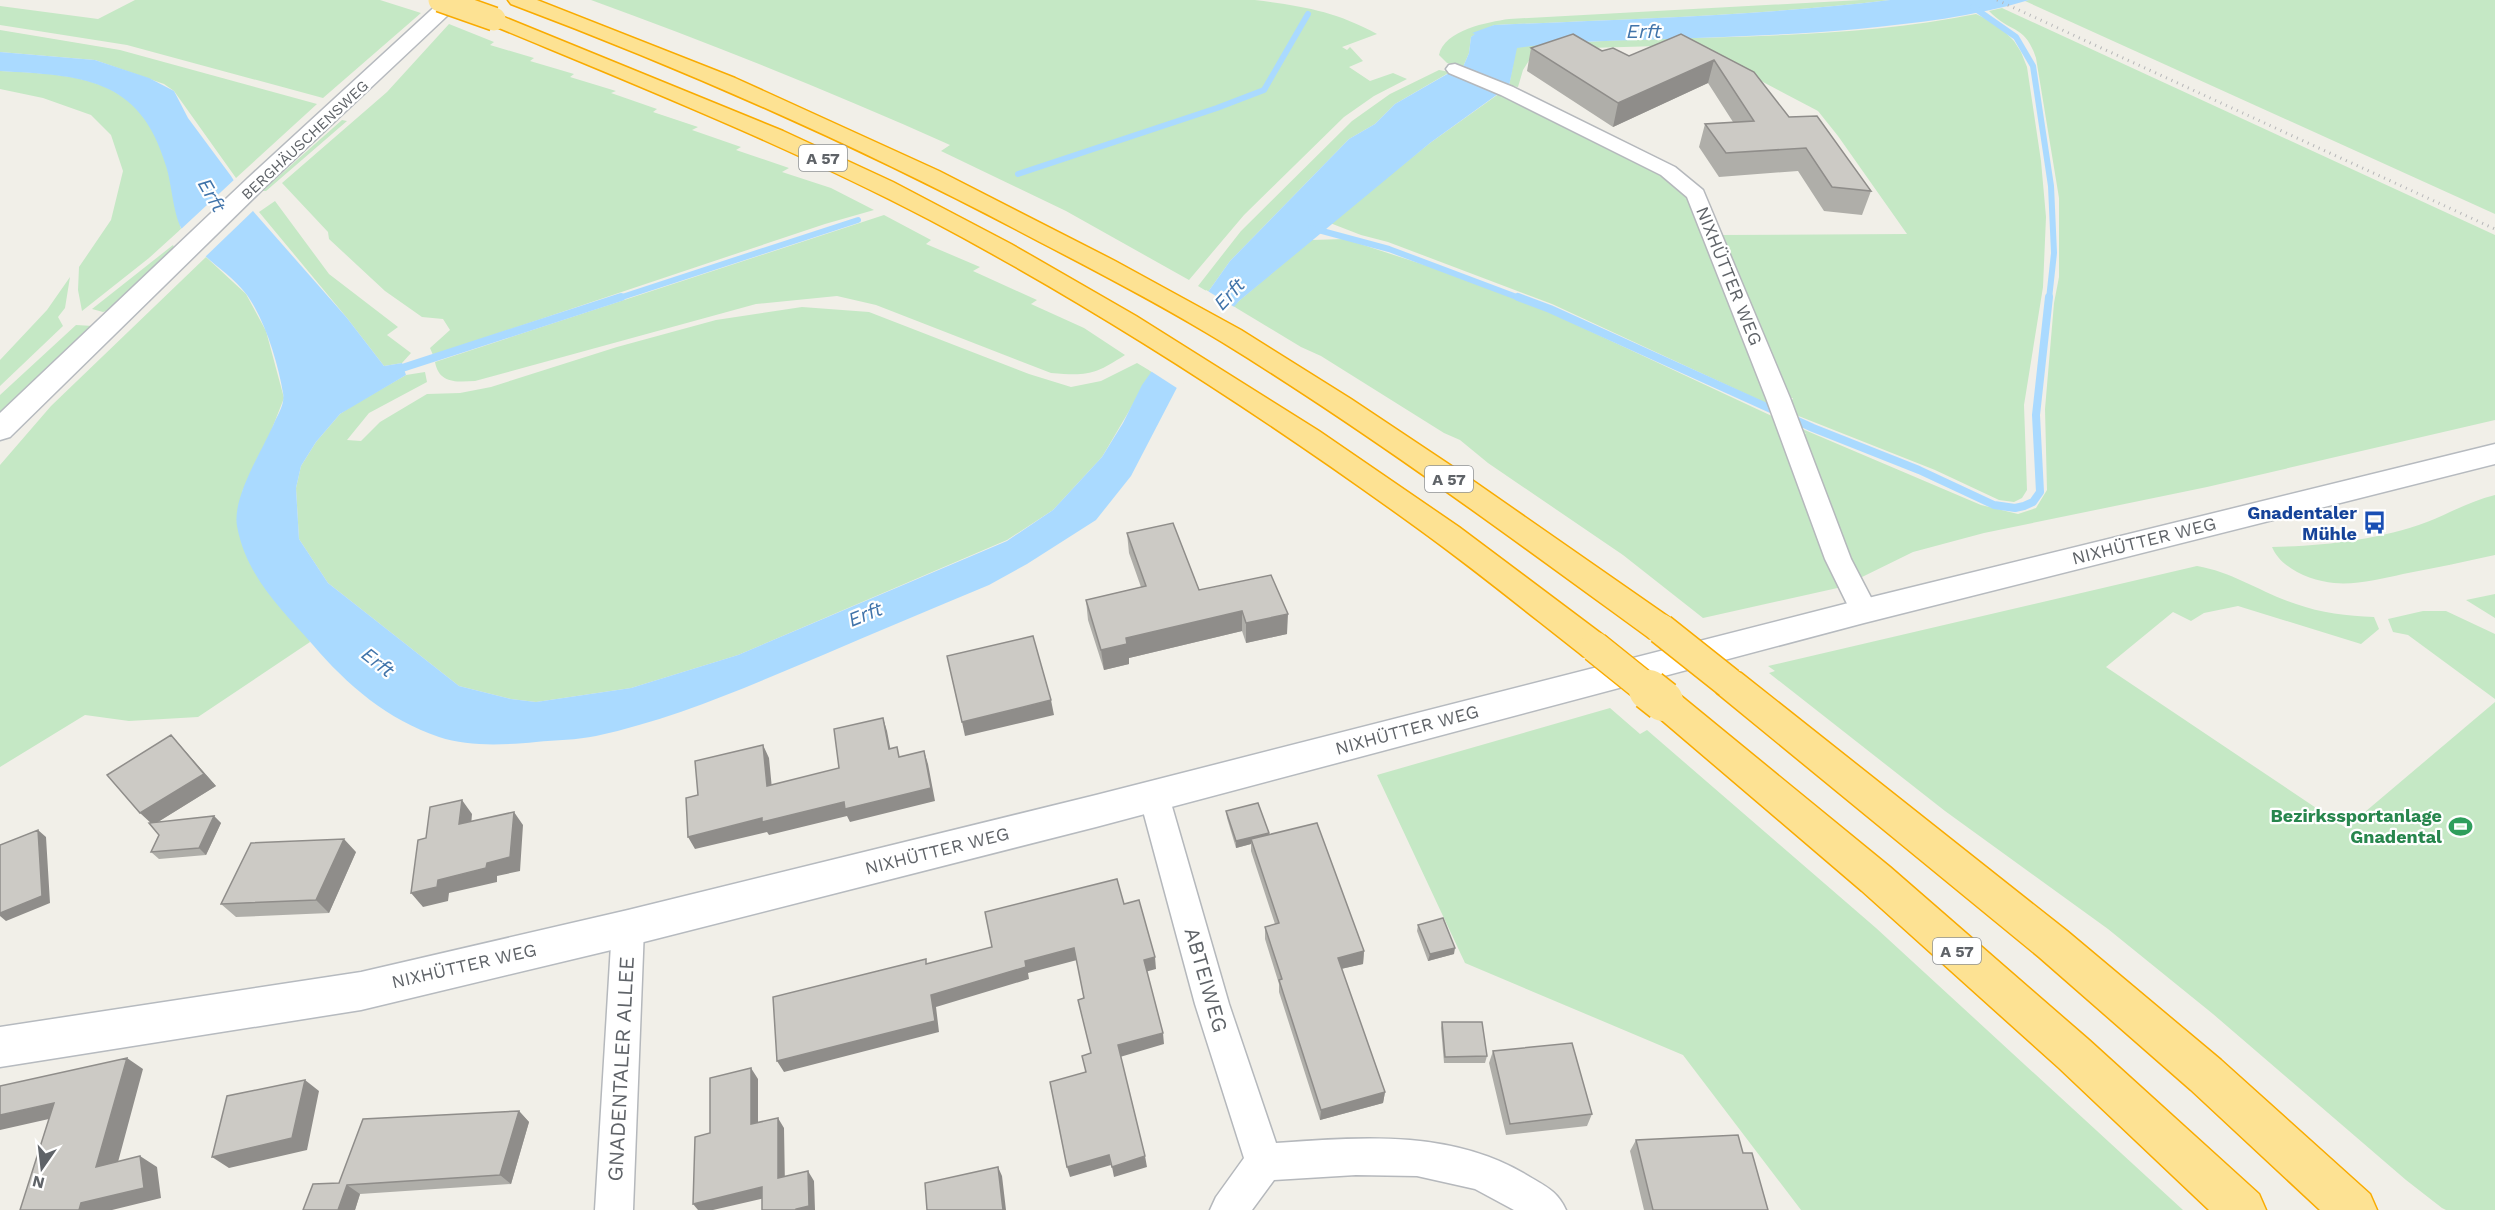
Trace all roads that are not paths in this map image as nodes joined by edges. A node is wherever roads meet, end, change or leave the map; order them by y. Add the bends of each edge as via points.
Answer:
1 (440, 0) edge
2 (454, 0) edge
3 (520, 1) edge
4 (1455, 69) dead end
5 (0, 430) edge
6 (2495, 454) edge
7 (1864, 611) junction
8 (1154, 796) junction
9 (628, 928) junction
10 (0, 1047) edge
11 (1264, 1162) junction
12 (614, 1210) edge
13 (1229, 1210) edge
14 (1547, 1210) edge
15 (2243, 1210) edge
16 (2354, 1210) edge

1 - 15 highway, A 57, bridge via 710,108 939,215 1137,326 1428,520 1663,701 1876,879
2 - 5 main road, BERGHÄUSCHENSWEG via 256,183
3 - 16 highway, A 57, bridge via 745,90 863,141 976,197 1232,337 1372,426 1661,629 1730,683 2053,944
4 - 7 street, NIXHÜTTER WEG via 1668,171 1696,194 1838,559
6 - 7 main road, NIXHÜTTER WEG
7 - 8 main road, NIXHÜTTER WEG
8 - 9 main road, NIXHÜTTER WEG
8 - 11 street, ABTEIWEG via 1212,1005
9 - 10 main road, NIXHÜTTER WEG via 361,991
9 - 12 street, GNADENTALER ALLEE
11 - 13 street
11 - 14 street via 1387,1155 1423,1157 1469,1168 1505,1183

